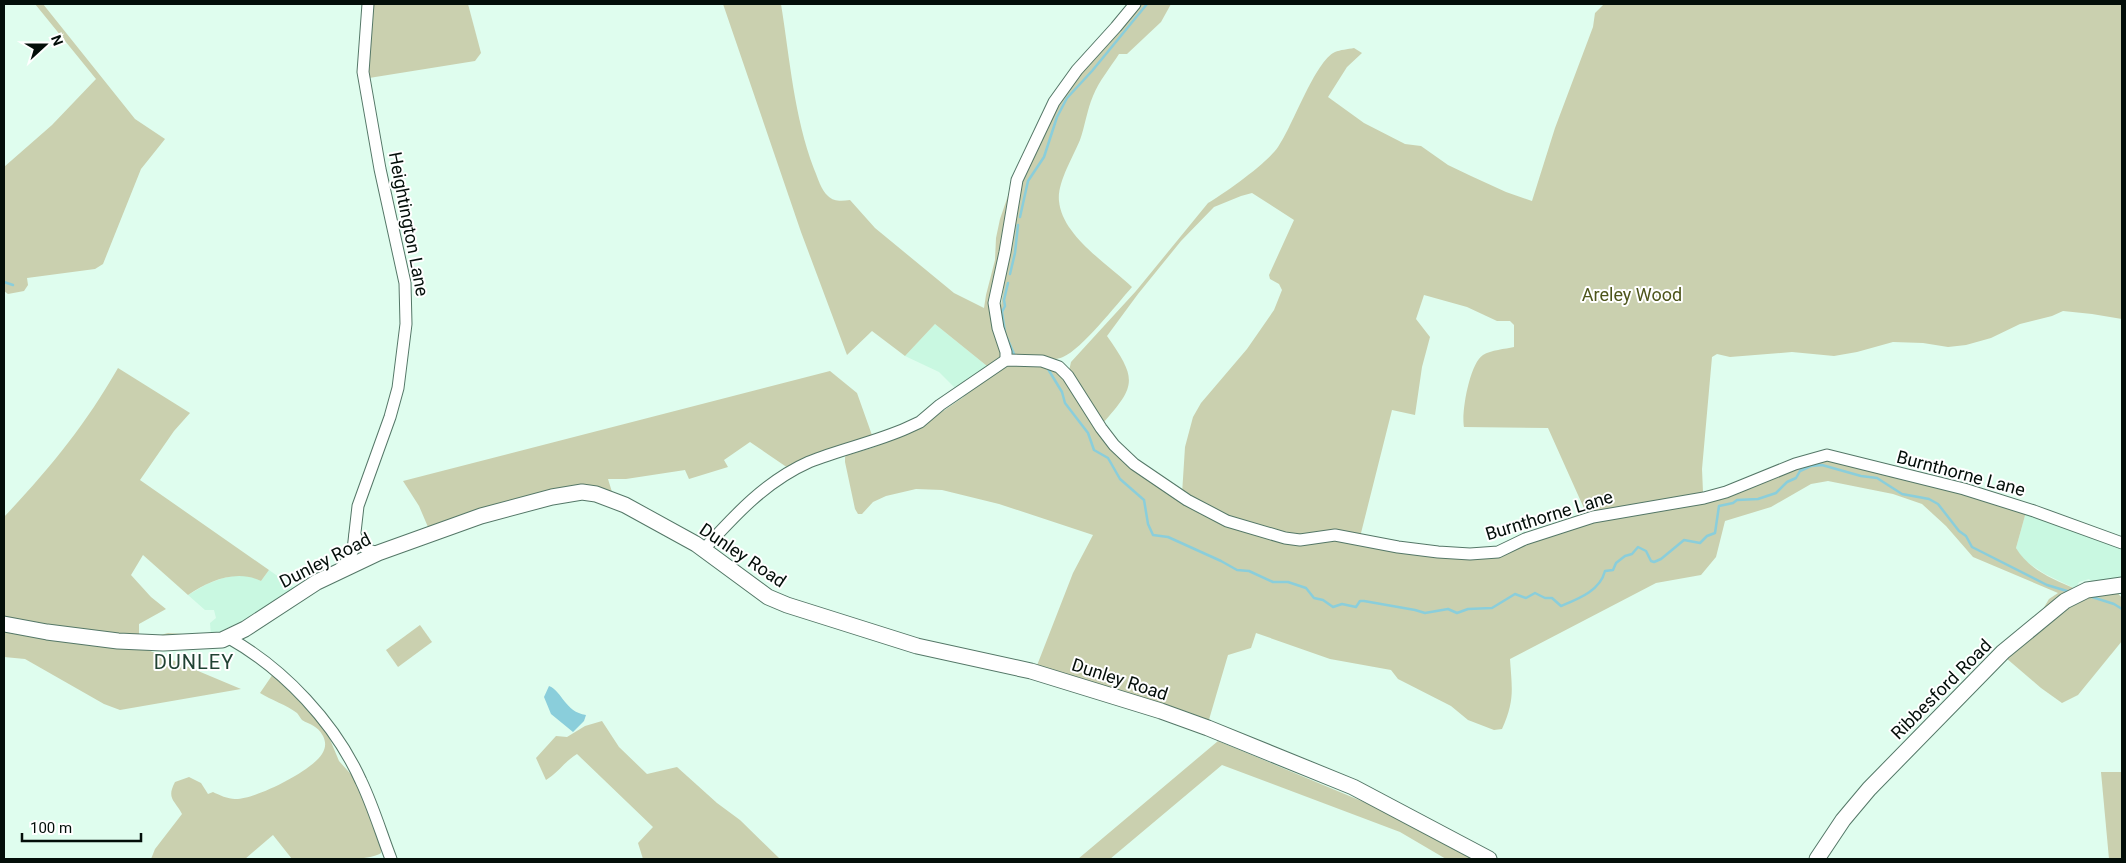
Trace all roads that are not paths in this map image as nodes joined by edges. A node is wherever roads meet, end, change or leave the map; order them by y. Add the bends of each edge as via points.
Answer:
1 (368, 4) edge
2 (1134, 4) edge
3 (1006, 360) junction
4 (355, 534) junction
5 (2122, 544) edge
6 (704, 550) junction
7 (378, 553) junction
8 (337, 571) junction
9 (2122, 585) edge
10 (4, 624) edge
11 (229, 638) junction
12 (391, 859) edge
13 (1489, 859) edge
14 (1817, 859) edge

1 - 4 street, Heightington Lane via 364,72 407,306 398,388 373,470 358,506
2 - 3 street via 1054,102 1017,180 994,304
3 - 5 street, Burnthorne Lane via 1042,361 1059,367 1100,428 1134,464 1187,500 1227,521 1285,538 1300,540 1343,536 1438,552 1498,552 1525,539 1593,517 1726,492 1827,455 1964,489
3 - 6 street via 920,422 874,442 811,462 776,481 745,506
4 - 7 street via 365,549
4 - 8 street, Heightington Lane via 351,555
6 - 7 main road, Dunley Road via 625,505 582,492 481,516
6 - 13 main road, Dunley Road via 768,597 787,605 917,646 1031,671 1208,728 1353,788
7 - 8 main road, Dunley Road
8 - 11 main road, Dunley Road
9 - 14 main road, Ribbesford Road via 2087,590 2073,596 2016,641 1869,789
10 - 11 main road, Dunley Road via 72,636 135,642 205,642
11 - 12 street via 275,670 325,722 360,779

